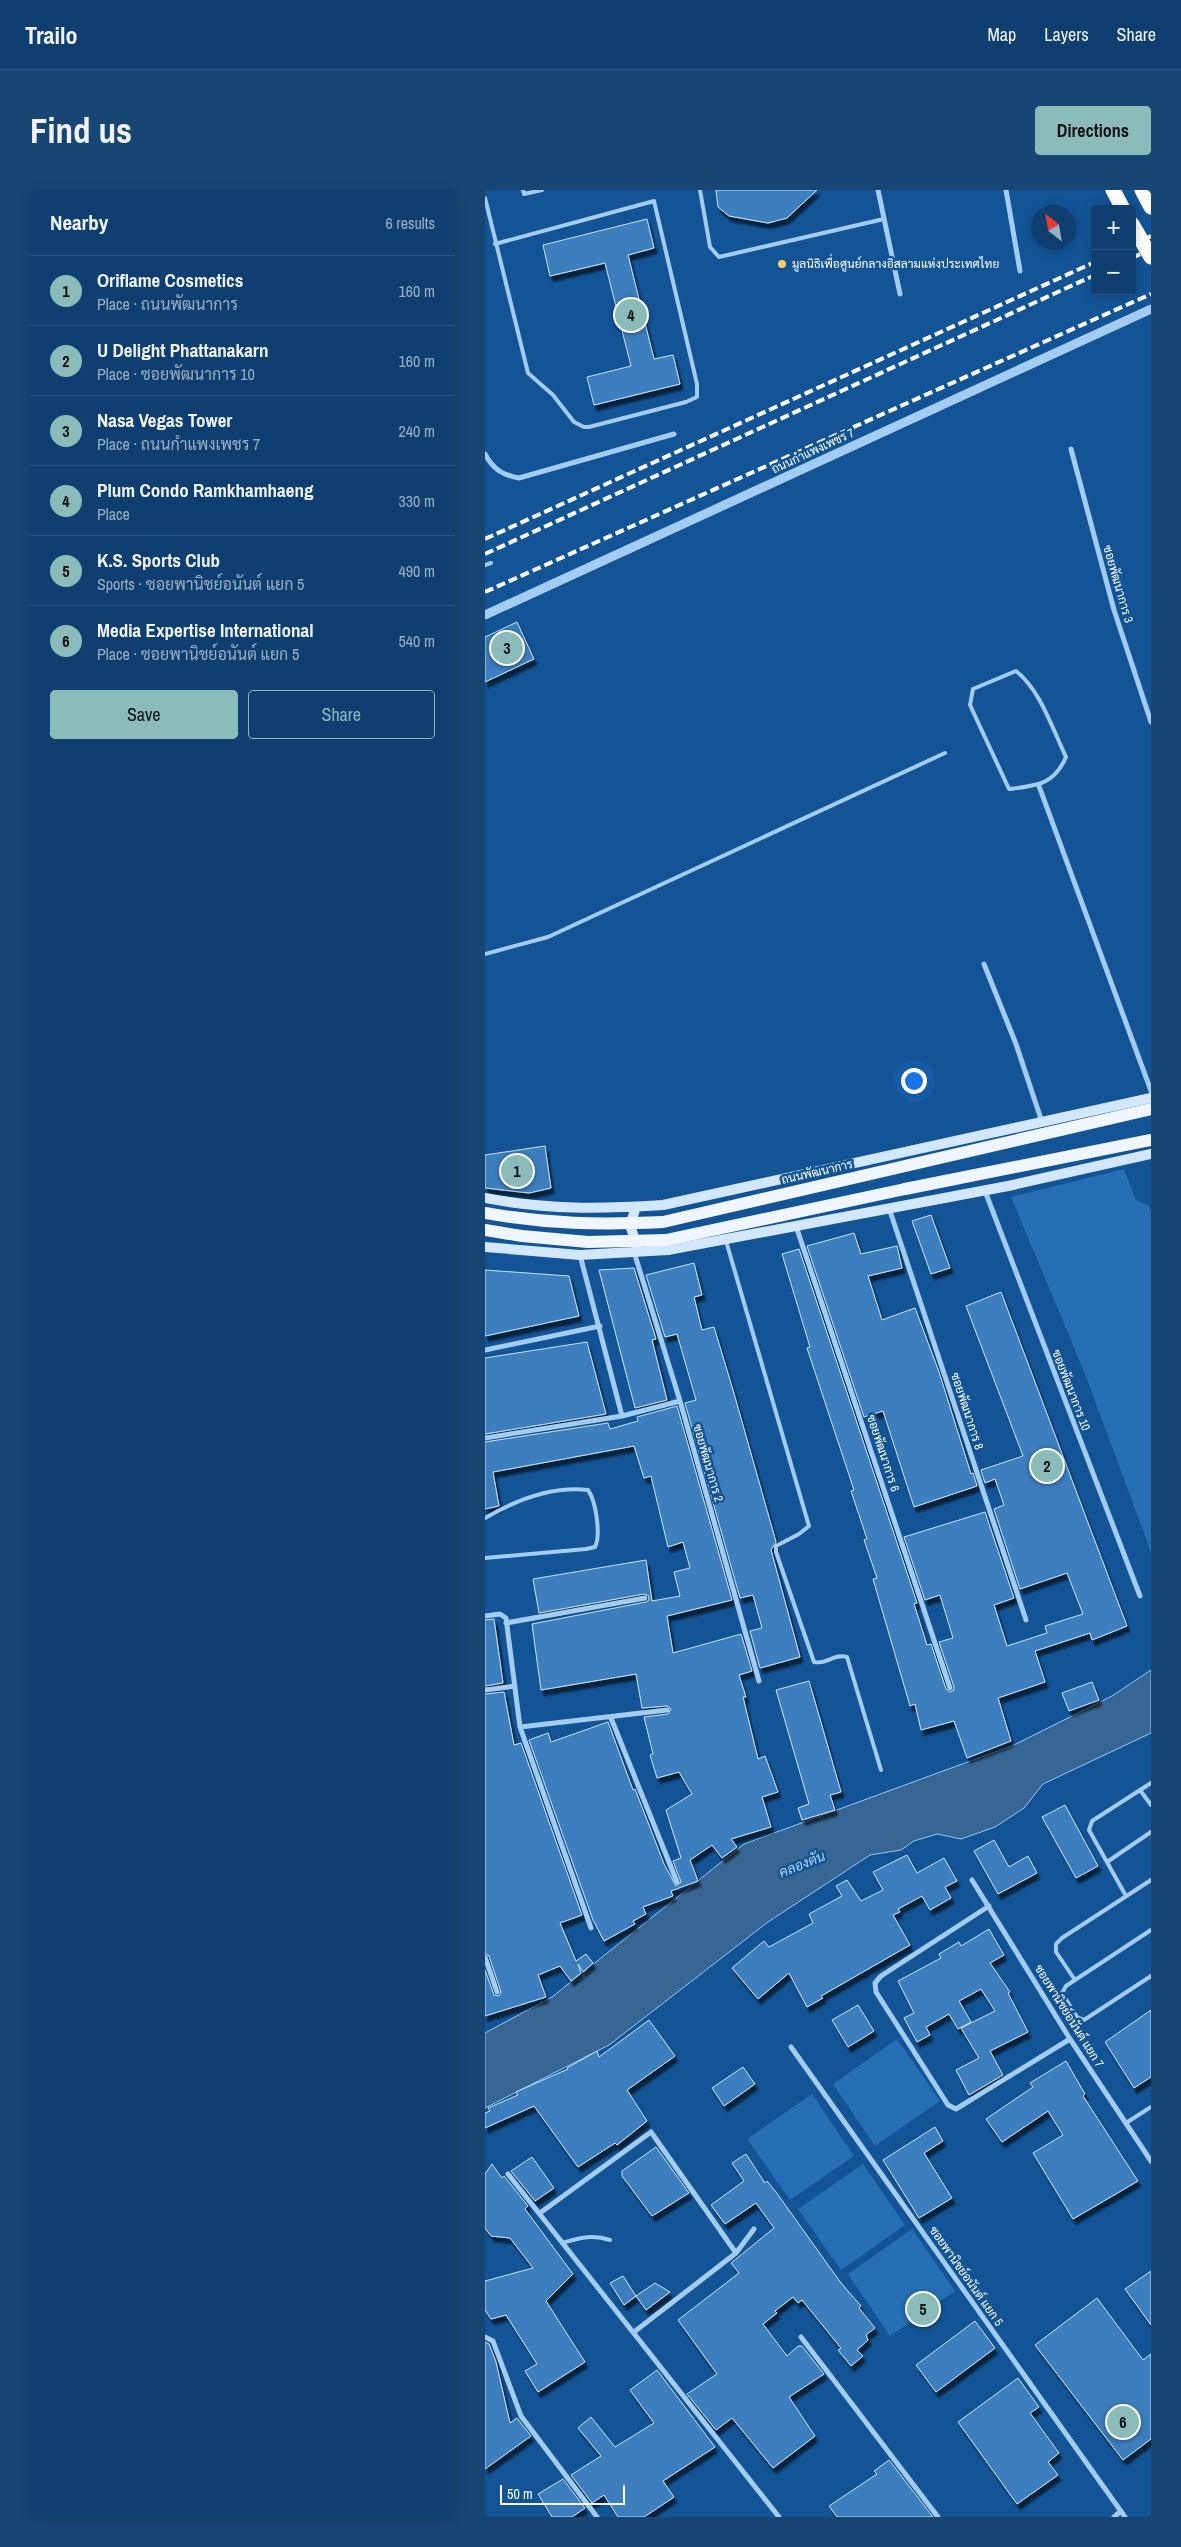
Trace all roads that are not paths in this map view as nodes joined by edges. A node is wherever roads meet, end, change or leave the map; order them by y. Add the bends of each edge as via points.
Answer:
1 (523, 190) edge
2 (541, 190) edge
3 (700, 190) edge
4 (878, 190) edge
5 (1006, 190) edge
6 (1113, 190) edge
7 (1141, 190) edge
8 (485, 198) edge
9 (1121, 205) edge
10 (1151, 207) edge
11 (884, 219) junction
12 (1136, 231) edge
13 (495, 244) junction
14 (1151, 257) edge
15 (1020, 271) dead end
16 (900, 294) dead end
17 (1151, 309) edge
18 (674, 434) dead end
19 (1071, 449) dead end
20 (485, 454) edge
21 (491, 562) dead end
22 (485, 566) edge
23 (485, 615) edge
24 (1151, 722) edge
25 (945, 754) dead end
26 (1039, 786) junction
27 (485, 954) edge
28 (983, 964) dead end
29 (1151, 1091) edge
30 (1151, 1098) edge
31 (1151, 1109) edge
32 (1043, 1122) junction
33 (1151, 1140) edge
34 (1151, 1154) edge
35 (985, 1190) junction
36 (485, 1198) edge
37 (636, 1207) junction
38 (889, 1208) junction
39 (485, 1213) edge
40 (796, 1226) junction
41 (485, 1230) edge
42 (725, 1239) junction
43 (485, 1247) edge
44 (637, 1251) junction
45 (580, 1255) junction
46 (600, 1326) junction
47 (485, 1350) edge
48 (680, 1401) junction
49 (622, 1416) junction
50 (485, 1438) edge
51 (485, 1518) edge
52 (485, 1558) edge
53 (1139, 1596) dead end
54 (645, 1598) dead end
55 (485, 1616) edge
56 (1026, 1620) dead end
57 (506, 1623) junction
58 (759, 1681) dead end
59 (515, 1686) junction
60 (950, 1688) dead end
61 (485, 1690) edge
62 (667, 1710) dead end
63 (611, 1718) junction
64 (520, 1727) junction
65 (881, 1770) dead end
66 (1151, 1783) edge
67 (1140, 1790) junction
68 (1151, 1805) edge
69 (1151, 1832) edge
70 (1107, 1862) junction
71 (972, 1880) dead end
72 (1151, 1880) edge
73 (677, 1882) dead end
74 (1126, 1896) junction
75 (989, 1906) junction
76 (591, 1928) dead end
77 (1151, 1930) edge
78 (485, 1958) edge
79 (1151, 1976) edge
80 (1075, 1980) junction
81 (497, 1992) dead end
82 (1070, 2038) junction
83 (791, 2047) dead end
84 (1151, 2107) edge
85 (1126, 2123) junction
86 (1151, 2161) edge
87 (508, 2174) dead end
88 (540, 2213) junction
89 (755, 2229) dead end
90 (610, 2240) dead end
91 (562, 2243) junction
92 (736, 2253) junction
93 (634, 2332) junction
94 (485, 2337) edge
95 (801, 2337) dead end
96 (1121, 2511) junction
97 (597, 2517) edge
98 (779, 2517) edge
99 (938, 2517) edge
100 (1114, 2517) edge
101 (1125, 2517) edge

1 - 2 lane via 524,194
3 - 11 lane via 710,247 719,257
4 - 11 street
5 - 15 street
6 - 9 highway
7 - 10 highway
8 - 13 lane
11 - 16 street
12 - 14 highway
13 - 13 lane via 653,201 697,384 697,397 589,427 574,422 553,395 528,373
17 - 23 street, ถนนกำแพงเพชร 7
18 - 20 street via 519,478 502,474
19 - 24 street, ซอยพัฒนาการ 3 via 1114,610
21 - 22 lane
25 - 27 lane via 548,937
26 - 26 lane via 1009,789 970,705 973,689 1015,670 1039,698 1066,757 1060,771
26 - 29 street
28 - 32 street via 1017,1044
30 - 32 main road, ถนนพัฒนาการ
31 - 39 main road, ถนนพัฒนาการ, bridge via 663,1222 593,1225 527,1221
32 - 37 main road, ถนนพัฒนาการ via 663,1205
33 - 41 main road, bridge via 666,1240 588,1242
34 - 35 main road
35 - 38 main road
35 - 53 street, ซอยพัฒนาการ 10
36 - 37 main road, ถนนพัฒนาการ via 522,1205 581,1209
37 - 44 main road via 630,1225
38 - 40 main road
38 - 56 street, ซอยพัฒนาการ 8
40 - 42 main road
40 - 60 street, ซอยพัฒนาการ 6
42 - 44 main road via 667,1250
42 - 65 lane via 809,1526 776,1546 776,1552 814,1662 841,1655 847,1657
43 - 45 main road
44 - 45 main road
44 - 48 street, ซอยพัฒนาการ 2
45 - 46 street
46 - 47 street
46 - 49 street
48 - 49 street
48 - 58 street, ซอยพัฒนาการ 2
49 - 50 street
51 - 52 lane via 509,1504 539,1494 589,1490 593,1496 599,1539 595,1547 586,1549
54 - 57 street
55 - 57 street via 503,1614
57 - 59 street
59 - 61 street
59 - 64 street
62 - 63 street
63 - 64 street
63 - 73 street
64 - 76 street
66 - 67 lane
67 - 68 lane
67 - 70 lane via 1089,1825
69 - 70 lane
70 - 74 lane
71 - 75 street, ซอยพานิชย์อนันต์ แยก 7
72 - 74 lane
74 - 80 lane via 1056,1944 1057,1952
75 - 82 street, ซอยพานิชย์อนันต์ แยก 7
75 - 82 street via 881,1976 875,1982 876,1992 948,2106 956,2109
77 - 80 lane
78 - 81 street
79 - 80 lane via 1084,2020 1077,2017 1062,1993
82 - 85 street, ซอยพานิชย์อนันต์ แยก 7
83 - 96 street, ซอยพานิชย์อนันต์ แยก 5
84 - 85 lane
85 - 86 street, ซอยพานิชย์อนันต์ แยก 7
87 - 88 street
88 - 91 street
88 - 92 street via 651,2132
89 - 92 street
90 - 91 lane via 586,2236
91 - 93 street
92 - 93 street
93 - 98 street
94 - 97 street via 493,2341 521,2416
95 - 99 street
96 - 100 street
96 - 101 street, ซอยพานิชย์อนันต์ แยก 5

